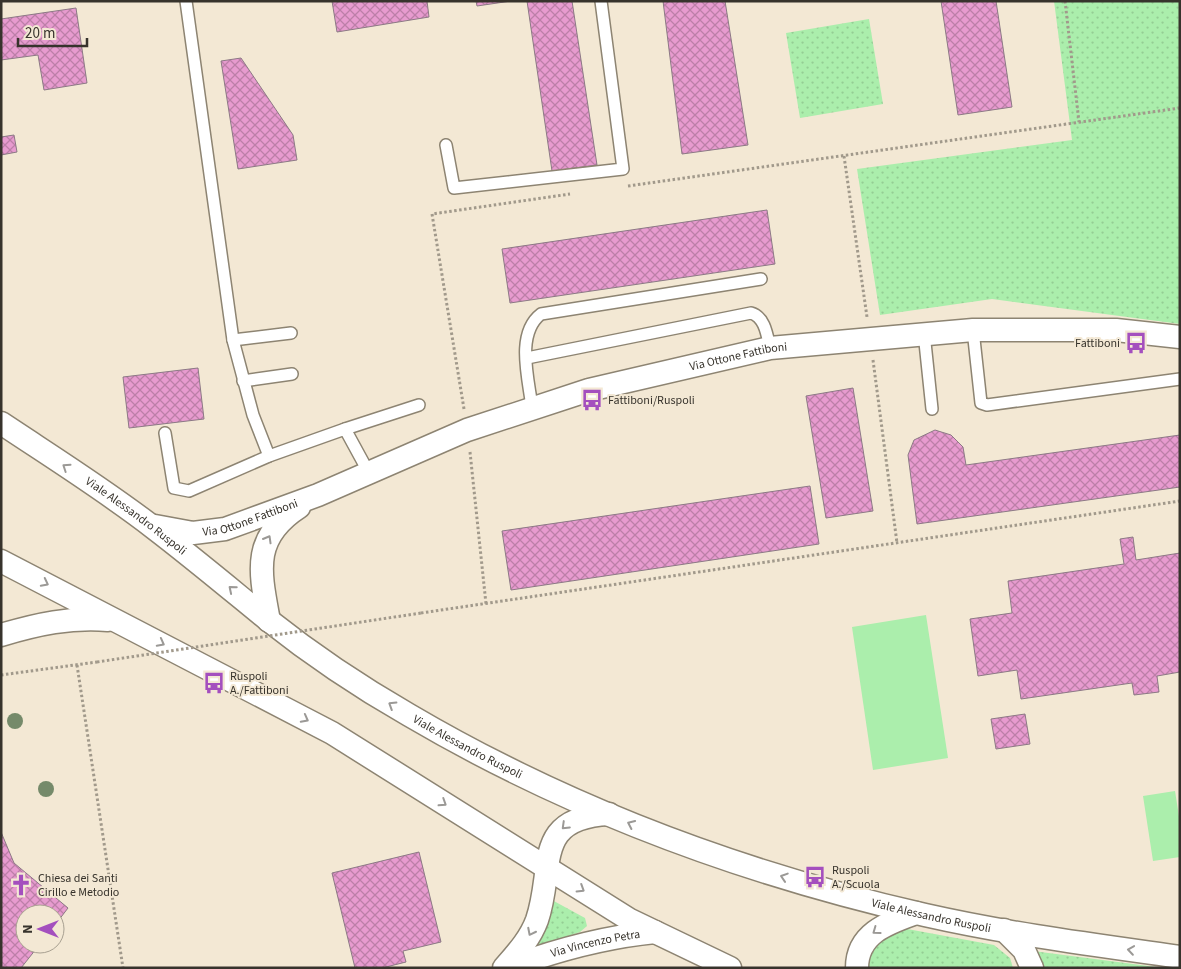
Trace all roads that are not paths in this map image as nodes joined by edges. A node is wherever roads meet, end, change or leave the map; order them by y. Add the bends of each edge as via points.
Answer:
1 (186, 1) edge
2 (601, 1) edge
3 (446, 145) dead end
4 (761, 279) dead end
5 (973, 330) junction
6 (291, 333) dead end
7 (924, 333) junction
8 (1180, 337) edge
9 (232, 340) junction
10 (770, 348) junction
11 (527, 358) junction
12 (292, 374) dead end
13 (1180, 379) edge
14 (243, 381) junction
15 (419, 405) dead end
16 (532, 408) junction
17 (932, 409) dead end
18 (1, 423) edge
19 (345, 429) junction
20 (165, 433) dead end
21 (269, 456) junction
22 (369, 473) junction
23 (318, 495) junction
24 (149, 524) junction
25 (1, 561) edge
26 (118, 621) junction
27 (269, 621) junction
28 (1, 635) edge
29 (608, 814) junction
30 (547, 868) junction
31 (916, 913) junction
32 (1004, 930) junction
33 (656, 932) junction
34 (1180, 957) edge
35 (504, 968) edge
36 (508, 968) edge
37 (730, 968) edge
38 (856, 968) edge
39 (1032, 968) edge

1 - 9 lane
2 - 3 lane via 623,169 454,188
4 - 11 lane via 541,314 533,320 527,333
5 - 7 street, Via Ottone Fattiboni
5 - 8 street, Via Ottone Fattiboni via 1116,330
5 - 13 lane via 982,403 987,405
6 - 9 lane
7 - 10 street, Via Ottone Fattiboni
7 - 17 lane
9 - 14 lane
10 - 11 lane via 762,320 751,313
10 - 16 street, Via Ottone Fattiboni via 589,390
11 - 16 lane
12 - 14 lane
14 - 21 lane
15 - 19 lane
16 - 22 street, Via Ottone Fattiboni via 468,430
24 -> 18 street, Viale Alessandro Ruspoli
19 - 21 lane
19 - 22 lane
20 - 21 lane via 174,488 182,491
22 - 23 street, Via Ottone Fattiboni
23 - 24 street, Via Ottone Fattiboni via 210,532 185,532
27 -> 23 street, Via Ottone Fattiboni via 261,572 264,547 279,524
27 -> 24 street, Viale Alessandro Ruspoli
25 -> 26 street
26 - 28 street via 58,620
26 -> 30 street via 341,738
29 -> 27 street, Viale Alessandro Ruspoli via 495,764 424,724 347,676
29 -> 30 street via 592,814 567,823 554,841
31 -> 29 street, Viale Alessandro Ruspoli via 800,883 656,835
30 -> 33 street via 630,920
30 -> 35 street via 536,922 528,939
31 - 32 street, Viale Alessandro Ruspoli
31 -> 38 street via 890,922 866,938
34 -> 32 street, Viale Alessandro Ruspoli
32 - 39 street, Viale Alessandro Ruspoli via 1024,950
33 - 36 street, Via Vincenzo Petra via 617,936 542,955
33 - 37 street

